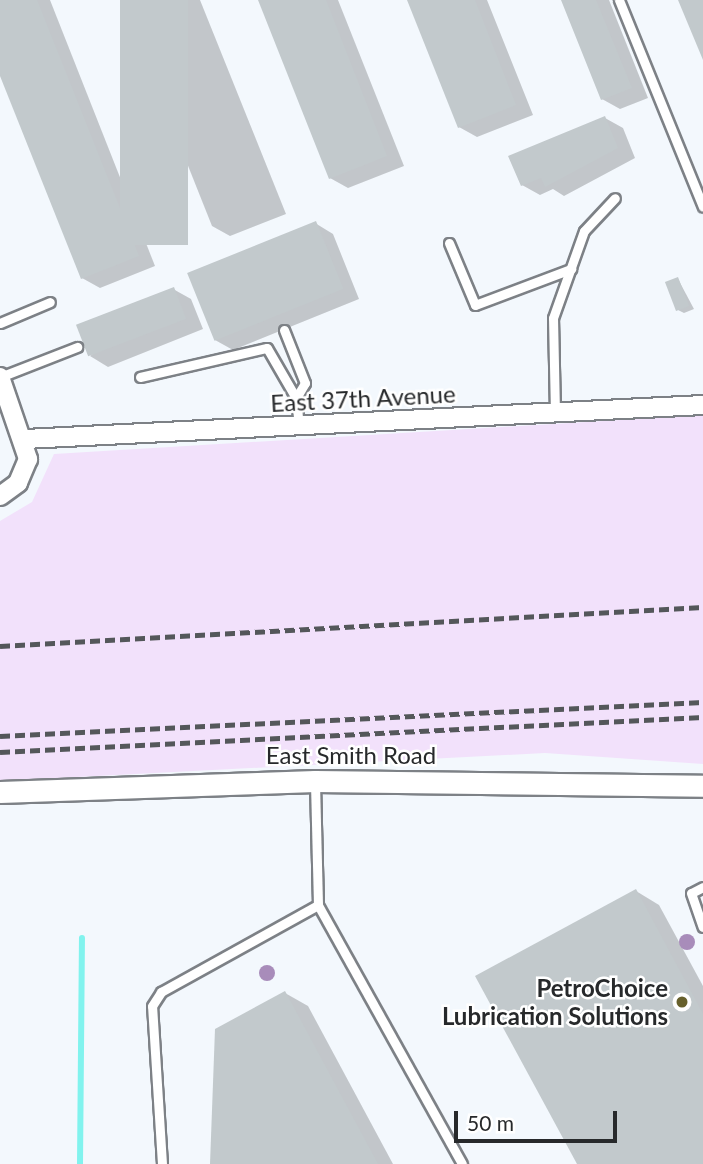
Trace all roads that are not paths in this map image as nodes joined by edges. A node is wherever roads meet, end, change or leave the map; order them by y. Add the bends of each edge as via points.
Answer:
1 (619, 0) edge
2 (615, 198) dead end
3 (703, 207) edge
4 (449, 243) dead end
5 (571, 269) junction
6 (50, 303) dead end
7 (0, 323) edge
8 (284, 330) dead end
9 (77, 347) dead end
10 (0, 377) edge
11 (140, 377) dead end
12 (296, 398) junction
13 (703, 405) edge
14 (555, 413) junction
15 (299, 425) junction
16 (25, 439) junction
17 (0, 496) edge
18 (315, 781) junction
19 (703, 786) edge
20 (0, 792) edge
21 (703, 887) edge
22 (318, 905) junction
23 (703, 927) edge
24 (162, 1164) edge
25 (462, 1164) edge

1 - 3 lane
2 - 5 lane via 584,231
4 - 5 lane via 475,305
5 - 14 lane via 554,318
6 - 7 lane
8 - 12 lane via 305,383
9 - 10 lane
10 - 16 street
11 - 12 lane via 267,348
12 - 15 lane
13 - 14 street, East 37th Avenue
14 - 15 street, East 37th Avenue
15 - 16 street, East 37th Avenue
16 - 17 street via 24,472
18 - 19 street, East Smith Road
18 - 20 street, East Smith Road
18 - 22 lane
21 - 23 lane via 691,893
22 - 24 lane via 161,992 152,1006
22 - 25 lane

